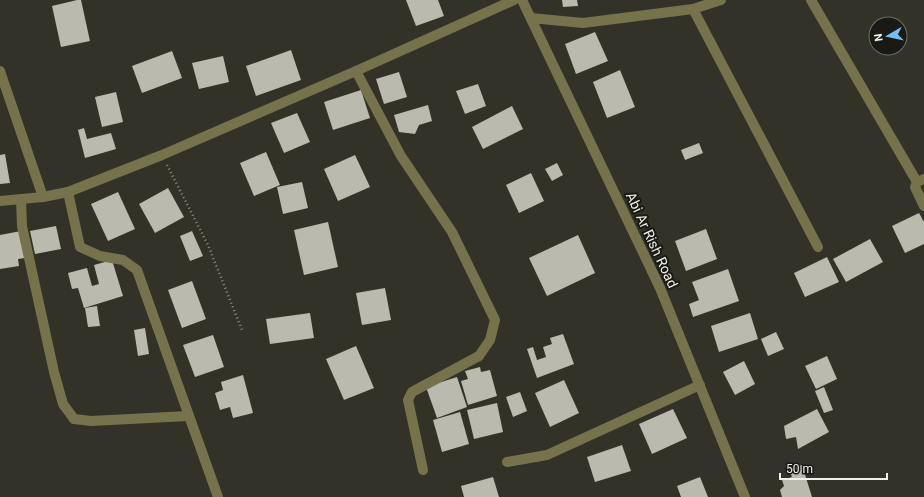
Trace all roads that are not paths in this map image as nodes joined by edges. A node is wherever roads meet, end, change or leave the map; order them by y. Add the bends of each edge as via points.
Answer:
1 (514, 0) edge
2 (522, 0) edge
3 (721, 0) edge
4 (811, 0) edge
5 (693, 9) junction
6 (531, 18) junction
7 (0, 71) edge
8 (356, 71) junction
9 (921, 180) edge
10 (68, 192) junction
11 (43, 198) junction
12 (21, 199) junction
13 (0, 201) edge
14 (924, 206) edge
15 (818, 247) dead end
16 (700, 385) junction
17 (188, 416) junction
18 (507, 462) dead end
19 (423, 470) dead end
20 (218, 497) edge
21 (745, 497) edge

1 - 8 street
2 - 6 street, Abi Ar Rish Road
3 - 5 street
4 - 9 street
5 - 6 street via 583,23
5 - 15 street
6 - 16 street, Abi Ar Rish Road via 660,288
7 - 11 street
8 - 10 street via 162,156
8 - 19 street via 401,156 452,232 495,320 490,340 479,356 412,392 408,400
9 - 14 street via 915,187
10 - 11 street
10 - 17 street via 80,247 100,256 123,260 137,270
11 - 12 street
12 - 13 street
12 - 17 street via 22,226 54,372 63,404 74,419 91,421
16 - 18 street via 547,455
16 - 21 street, Abi Ar Rish Road
17 - 20 street

